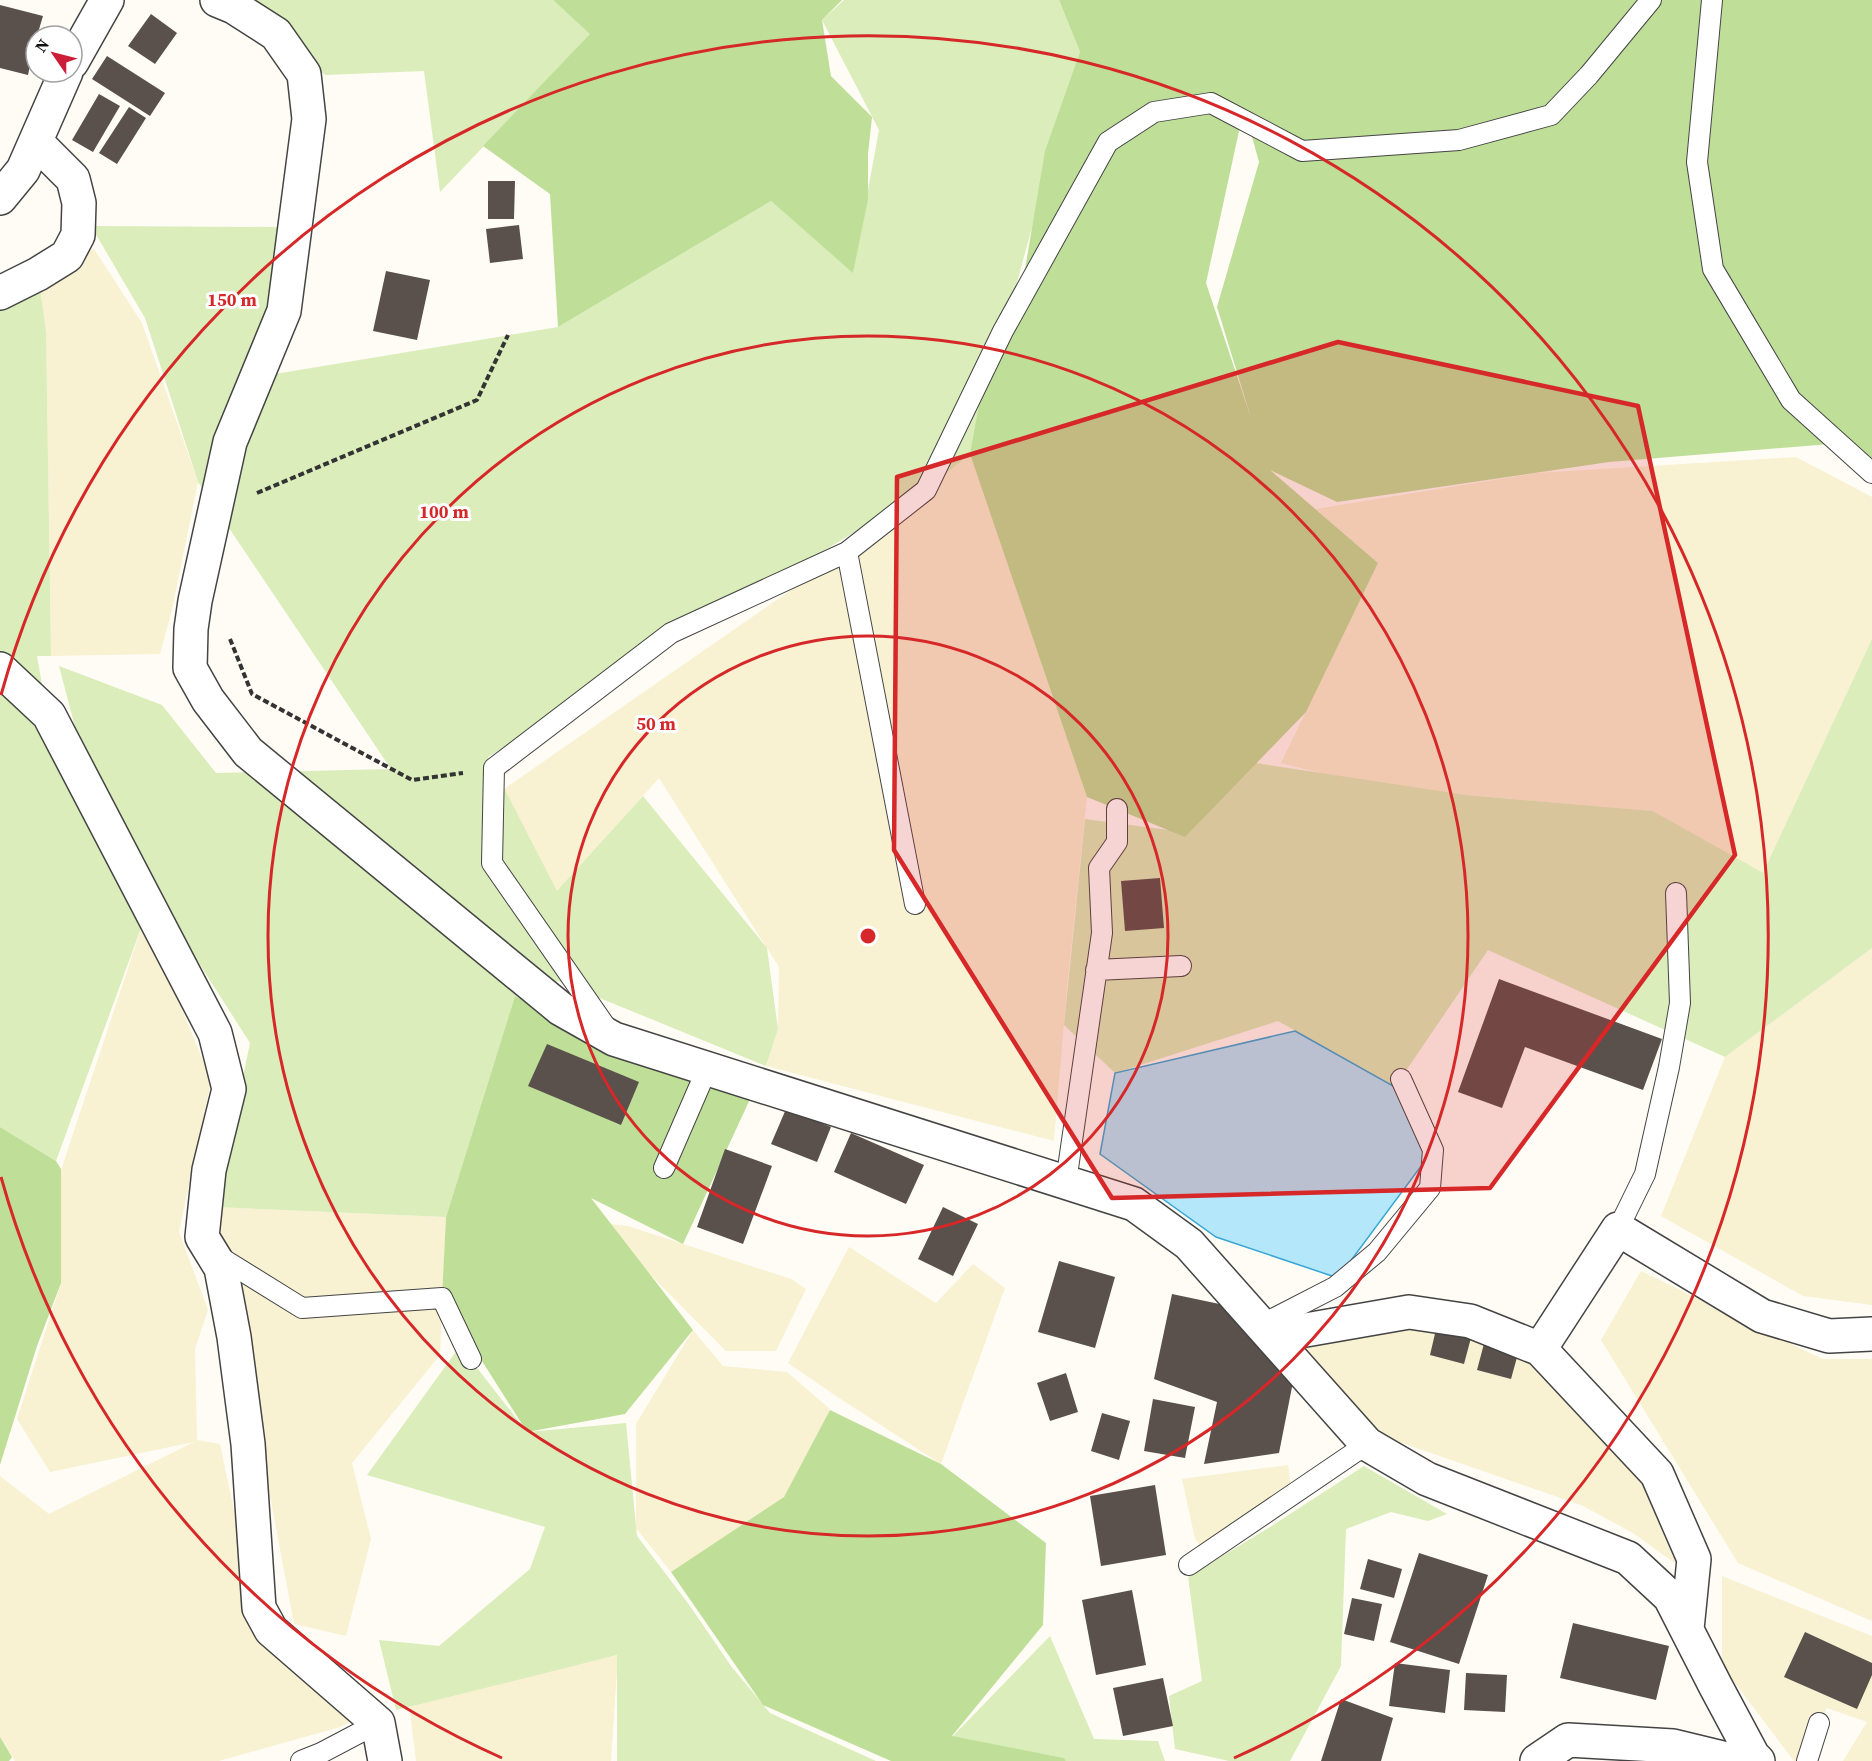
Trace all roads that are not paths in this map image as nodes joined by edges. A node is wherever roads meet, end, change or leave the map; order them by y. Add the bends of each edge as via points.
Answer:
1 (107, 0) edge
2 (217, 0) edge
3 (1651, 0) edge
4 (1712, 0) edge
5 (84, 41) edge
6 (61, 84) edge
7 (36, 142) junction
8 (0, 198) edge
9 (0, 292) edge
10 (1872, 473) edge
11 (847, 552) junction
12 (0, 669) edge
13 (1117, 809) dead end
14 (1676, 893) dead end
15 (915, 904) dead end
16 (1181, 966) dead end
17 (1096, 970) junction
18 (614, 1039) junction
19 (707, 1069) junction
20 (1401, 1078) dead end
21 (664, 1168) dead end
22 (1066, 1182) junction
23 (1618, 1229) junction
24 (210, 1251) junction
25 (1266, 1331) junction
26 (1872, 1334) edge
27 (1540, 1349) junction
28 (471, 1359) dead end
29 (1367, 1444) junction
30 (1189, 1565) dead end
31 (1687, 1629) junction
32 (378, 1723) junction
33 (1819, 1723) dead end
34 (302, 1761) edge
35 (386, 1761) edge
36 (1537, 1761) edge
37 (1735, 1761) edge
38 (1758, 1761) edge
39 (1808, 1761) edge

1 - 5 street
2 - 18 street via 276,34 304,74 309,119 284,311 230,442 190,629 190,668 208,700 248,752 561,1009
3 - 11 lane via 1551,115 1459,141 1302,151 1211,103 1154,112 1108,142 1003,332 927,490
4 - 10 lane via 1697,162 1713,269 1791,400
6 - 7 street
7 - 8 street via 23,170
7 - 9 street via 73,179 80,203 78,235 67,256
11 - 15 lane
11 - 18 lane via 671,633 494,768 492,863
12 - 24 street via 49,715 215,1033 229,1089 209,1170 202,1237
13 - 17 lane via 1117,842 1099,868 1102,933
14 - 23 lane via 1680,1003 1646,1174
16 - 17 lane
17 - 22 lane
18 - 19 street
19 - 21 lane
19 - 22 street
20 - 25 lane via 1433,1149 1430,1188 1377,1252 1335,1287
22 - 25 street via 1134,1204 1189,1244
23 - 26 street via 1762,1316 1829,1336
23 - 27 street
24 - 28 lane via 302,1308 442,1298
24 - 32 street via 221,1268 237,1358 248,1444 259,1608 271,1630
25 - 27 street via 1409,1312 1470,1321
25 - 29 street
27 - 31 street via 1657,1474 1694,1559
29 - 30 lane
29 - 31 street via 1427,1479 1628,1558 1670,1597
31 - 38 street
32 - 34 lane
32 - 35 street
33 - 39 lane
36 - 37 street via 1568,1740 1673,1746

